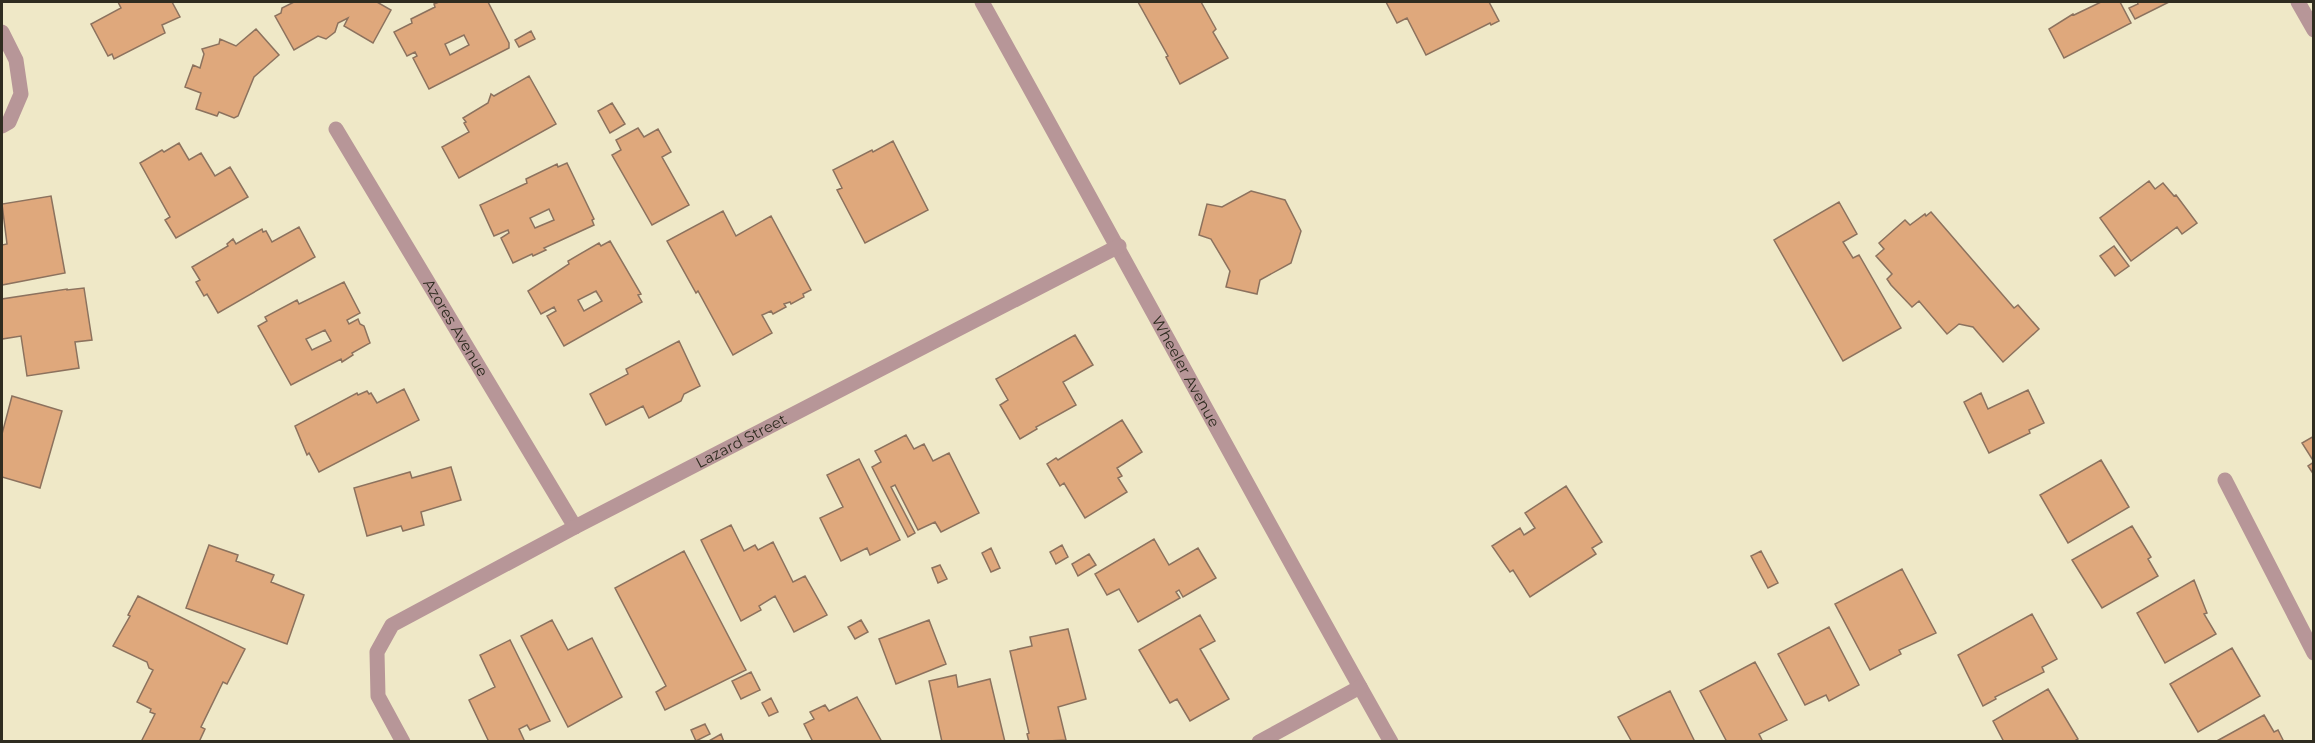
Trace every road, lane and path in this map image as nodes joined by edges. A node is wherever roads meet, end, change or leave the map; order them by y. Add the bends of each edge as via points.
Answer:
1 (982, 2) edge
2 (2298, 2) edge
3 (2313, 30) edge
4 (2, 32) edge
5 (2, 126) edge
6 (336, 129) dead end
7 (1119, 246) junction
8 (2225, 480) dead end
9 (574, 527) junction
10 (2313, 653) edge
11 (1360, 687) junction
12 (403, 741) edge
13 (1259, 741) edge
14 (1391, 741) edge

1 - 7 street, Wheeler Avenue
2 - 3 street
4 - 5 street via 16,60 21,94 9,122
6 - 9 street, Azores Avenue
7 - 9 street, Lazard Street
7 - 11 street, Wheeler Avenue
8 - 10 street
9 - 12 street, Lazard Street via 392,625 377,652 378,696
11 - 13 street
11 - 14 street, Wheeler Avenue

